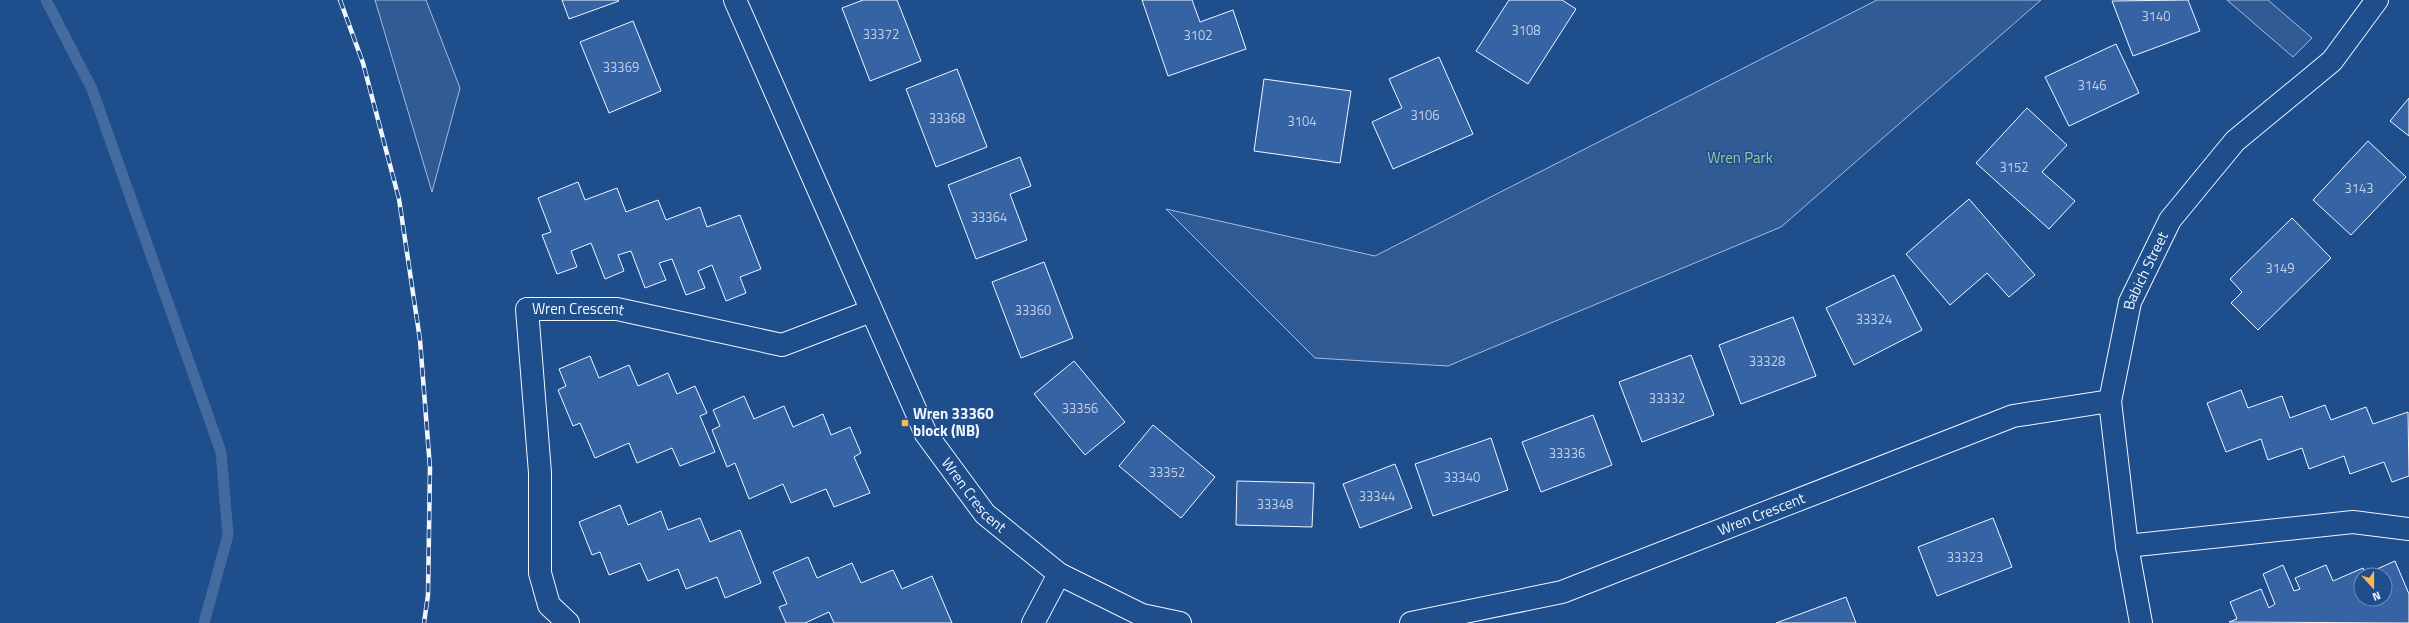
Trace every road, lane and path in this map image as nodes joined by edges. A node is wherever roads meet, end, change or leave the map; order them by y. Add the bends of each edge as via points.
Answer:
1 (735, 0) edge
2 (2377, 0) edge
3 (871, 311) junction
4 (2110, 401) junction
5 (2409, 529) edge
6 (2127, 546) junction
7 (1059, 574) junction
8 (568, 623) edge
9 (1033, 623) edge
10 (1180, 623) edge
11 (1411, 623) edge
12 (2141, 623) edge

1 - 3 street, Wren Crescent
2 - 4 street, Babich Street via 2332,61 2235,141 2170,220 2130,302
3 - 7 street, Wren Crescent via 926,434 985,514
3 - 8 street, Wren Crescent via 782,345 617,309 527,308 540,473 540,573 549,605
4 - 6 street, Babich Street
4 - 11 street, Wren Crescent via 2013,416 1562,592
5 - 6 street via 2353,522
6 - 12 street, Babich Street
7 - 9 street
7 - 10 street, Wren Crescent via 1142,616

